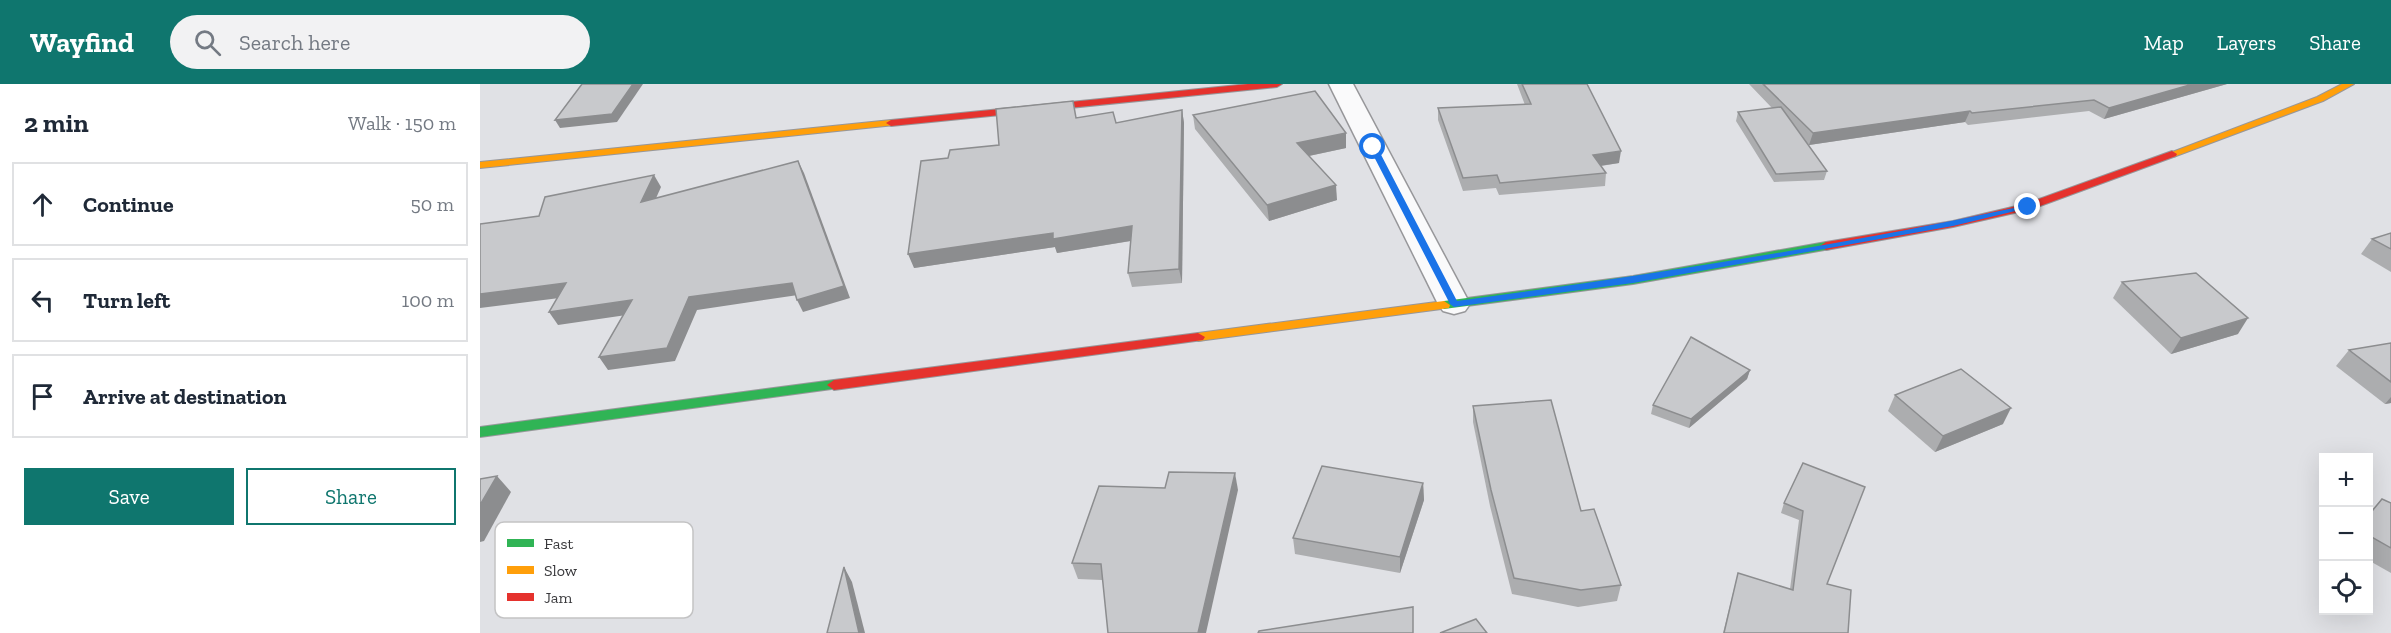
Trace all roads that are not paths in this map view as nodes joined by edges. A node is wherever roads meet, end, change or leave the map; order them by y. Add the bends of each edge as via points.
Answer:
1 (1277, 84) edge
2 (1341, 84) edge
3 (2349, 84) edge
4 (480, 165) edge
5 (1454, 304) junction
6 (480, 432) edge

1 - 4 street
2 - 5 street
3 - 5 street via 2320,99 2028,207 1953,224 1633,280
5 - 6 street

